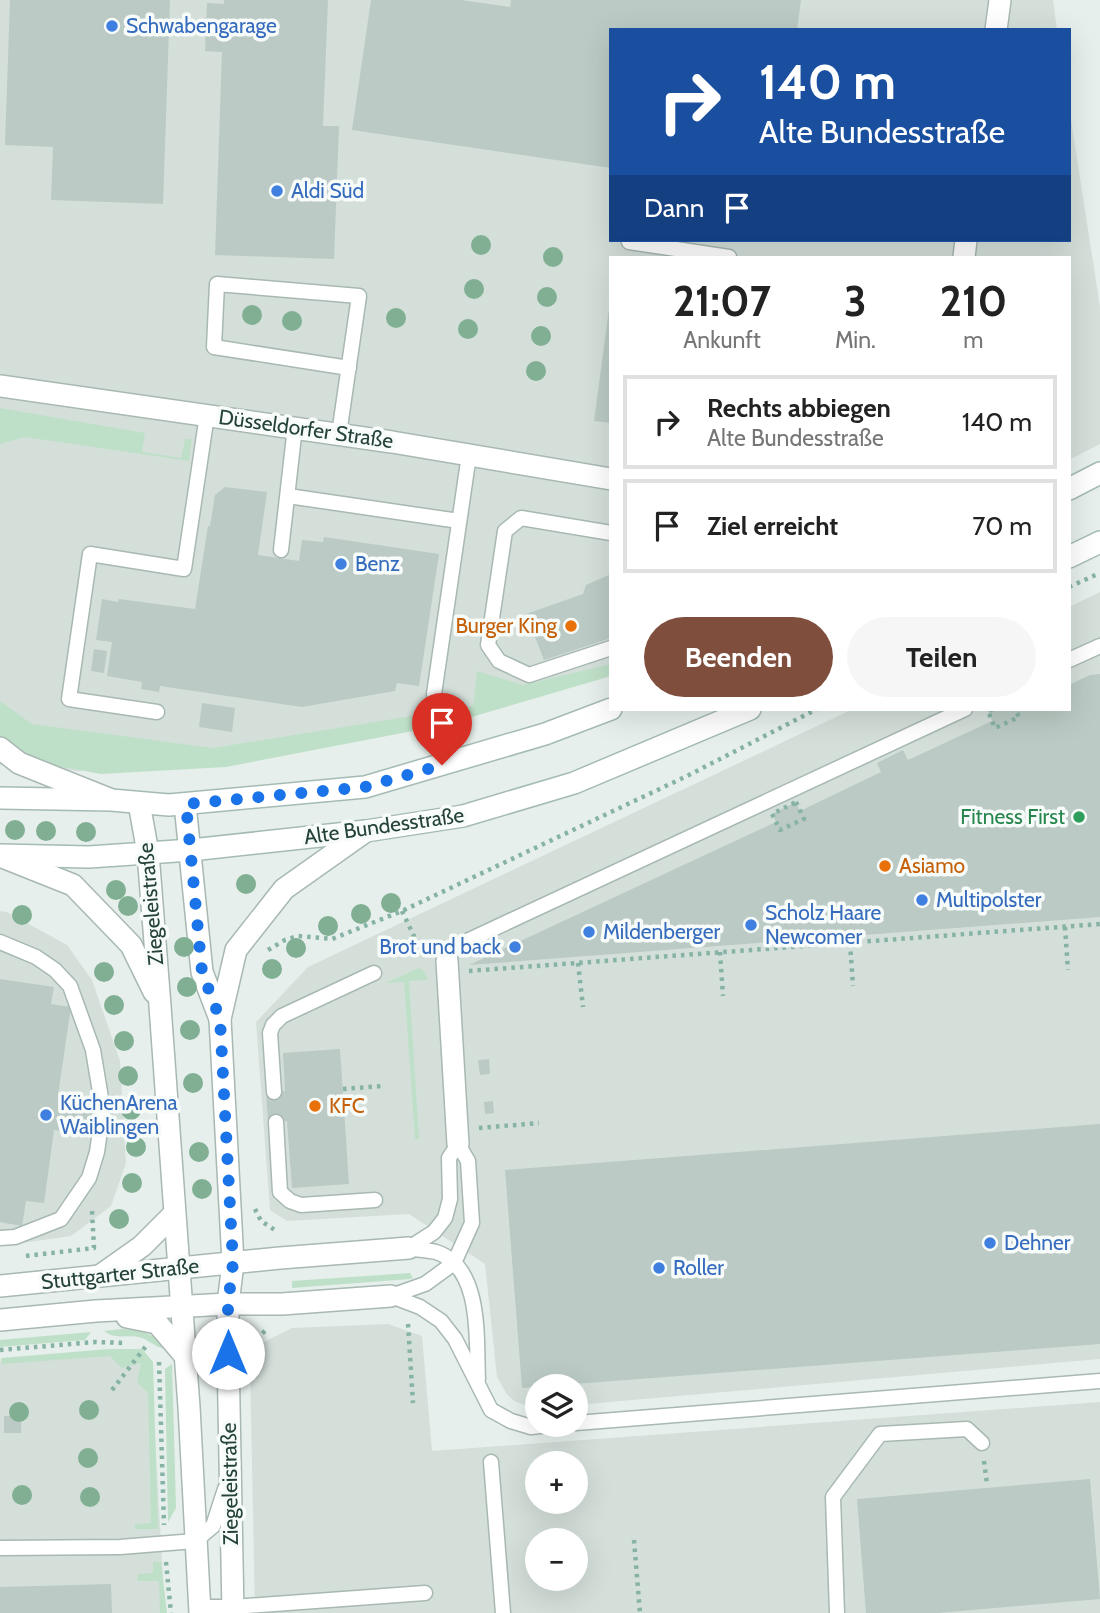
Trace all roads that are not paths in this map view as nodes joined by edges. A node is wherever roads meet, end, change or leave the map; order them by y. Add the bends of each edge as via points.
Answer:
1 (1000, 0) edge
2 (996, 28) edge
3 (629, 242) dead end
4 (722, 256) edge
5 (349, 368) junction
6 (0, 386) edge
7 (207, 415) junction
8 (295, 427) junction
9 (338, 434) junction
10 (469, 455) junction
11 (1100, 473) edge
12 (609, 479) edge
13 (1071, 488) edge
14 (288, 496) junction
15 (459, 521) junction
16 (609, 533) edge
17 (1100, 542) edge
18 (281, 550) dead end
19 (1071, 556) edge
20 (1100, 646) edge
21 (609, 649) edge
22 (1071, 659) edge
23 (434, 694) dead end
24 (609, 710) edge
25 (745, 711) edge
26 (961, 711) edge
27 (157, 712) dead end
28 (0, 748) edge
29 (0, 798) edge
30 (111, 800) junction
31 (139, 803) junction
32 (186, 804) junction
33 (366, 831) junction
34 (191, 850) junction
35 (148, 853) junction
36 (0, 856) edge
37 (0, 942) edge
38 (447, 967) joint
39 (374, 973) dead end
40 (160, 1006) junction
41 (220, 1019) junction
42 (274, 1092) dead end
43 (276, 1122) dead end
44 (458, 1144) junction
45 (374, 1200) dead end
46 (174, 1214) junction
47 (0, 1238) edge
48 (409, 1248) junction
49 (233, 1263) junction
50 (454, 1263) junction
51 (178, 1268) junction
52 (99, 1276) junction
53 (0, 1286) edge
54 (399, 1299) junction
55 (228, 1304) junction
56 (182, 1307) junction
57 (96, 1311) junction
58 (0, 1320) edge
59 (186, 1357) junction
60 (1100, 1381) edge
61 (479, 1388) junction
62 (588, 1422) edge
63 (525, 1425) edge
64 (982, 1443) dead end
65 (491, 1462) dead end
66 (230, 1469) junction
67 (195, 1541) junction
68 (0, 1548) edge
69 (425, 1593) dead end
70 (200, 1610) edge
71 (233, 1610) edge
72 (503, 1613) edge
73 (836, 1613) edge

1 - 2 street
3 - 4 lane
5 - 5 lane via 359,296 217,284 214,347
5 - 9 lane
6 - 7 street, Düsseldorfer Straße
7 - 8 street, Düsseldorfer Straße
7 - 27 lane via 184,569 90,554 69,699
8 - 9 street, Düsseldorfer Straße
8 - 14 lane
9 - 10 street, Düsseldorfer Straße
10 - 12 street, Düsseldorfer Straße
10 - 15 lane
11 - 13 street
14 - 15 lane
14 - 18 lane
15 - 23 lane
16 - 21 lane via 521,518 505,531 488,645 499,661 528,674
17 - 19 street
20 - 22 lane
24 - 32 street, Alte Bundesstraße via 544,734 365,787
25 - 33 street, Alte Bundesstraße via 574,783 463,816
26 - 38 lane via 453,948
28 - 30 street via 19,763
29 - 30 street, Alte Bundesstraße
30 - 31 street, Alte Bundesstraße
31 - 32 street, Alte Bundesstraße
31 - 35 street, Ziegeleistraße
32 - 34 street, Ziegeleistraße
33 - 34 street, Alte Bundesstraße
33 - 41 street, Ziegeleistraße via 284,889 236,950
34 - 35 street, Alte Bundesstraße
34 - 41 street, Ziegeleistraße via 202,972
35 - 36 street, Alte Bundesstraße via 89,858
35 - 40 street, Ziegeleistraße
36 - 40 street, Ziegeleistraße via 73,885 131,944
37 - 47 lane via 36,957 70,985 93,1050 103,1110 89,1178 61,1219 15,1237
38 - 44 street, Stuttgarter Straße
39 - 42 lane via 282,1016 273,1025
40 - 46 street, Ziegeleistraße
41 - 49 street, Ziegeleistraße
43 - 45 lane via 281,1192 290,1201 301,1205
44 - 48 lane, Stuttgarter Straße via 449,1158 450,1199 445,1218 434,1233
44 - 50 lane, Stuttgarter Straße via 468,1161 472,1223
46 - 51 street, Ziegeleistraße
46 - 52 street via 142,1246
48 - 49 street, Stuttgarter Straße
48 - 50 lane via 438,1253
49 - 51 street, Stuttgarter Straße
49 - 55 street, Ziegeleistraße
50 - 54 lane, Stuttgarter Straße
50 - 61 lane via 475,1306
51 - 52 street, Stuttgarter Straße
51 - 56 street, Ziegeleistraße
52 - 53 street, Stuttgarter Straße
54 - 55 street, Stuttgarter Straße
54 - 61 lane via 441,1321
55 - 56 street, Stuttgarter Straße
55 - 66 street, Ziegeleistraße
56 - 57 street, Stuttgarter Straße
56 - 59 street, Ziegeleistraße
57 - 58 street, Stuttgarter Straße
57 - 59 street, Stuttgarter Straße via 156,1323
59 - 67 street, Ziegeleistraße
60 - 62 lane
61 - 63 lane via 491,1410
64 - 73 lane via 967,1429 880,1434 833,1497
65 - 72 lane
66 - 67 lane via 213,1526
66 - 71 street, Ziegeleistraße
67 - 68 lane
67 - 70 street, Ziegeleistraße
69 - 71 lane
70 - 71 lane

